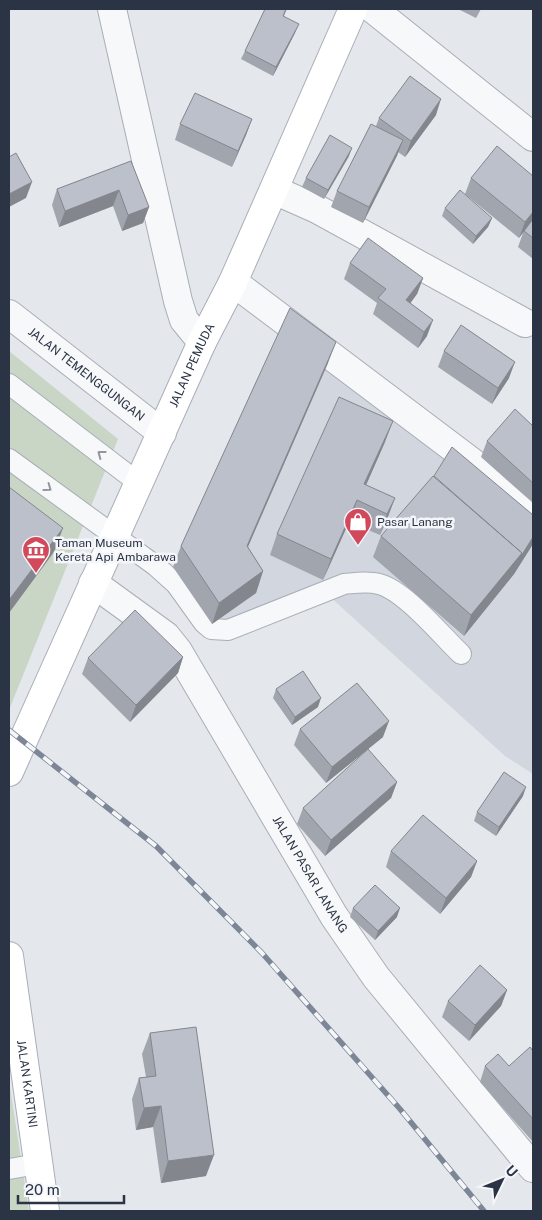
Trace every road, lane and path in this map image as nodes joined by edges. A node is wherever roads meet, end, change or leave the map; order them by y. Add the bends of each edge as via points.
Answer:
1 (112, 9) edge
2 (354, 9) edge
3 (373, 9) edge
4 (533, 137) edge
5 (274, 190) junction
6 (233, 282) junction
7 (9, 314) edge
8 (525, 323) dead end
9 (202, 342) junction
10 (9, 384) edge
11 (162, 433) junction
12 (9, 459) edge
13 (140, 484) junction
14 (533, 508) edge
15 (114, 536) junction
16 (93, 583) junction
17 (461, 654) dead end
18 (11, 761) edge
19 (9, 956) edge
20 (38, 1164) junction
21 (533, 1168) edge
22 (9, 1170) edge
23 (45, 1211) edge

1 - 9 street via 178,301 184,320
2 - 5 main road, JALAN PEMUDA
3 - 4 street
5 - 6 main road, JALAN PEMUDA
5 - 8 street via 316,209
6 - 9 main road, JALAN PEMUDA
6 - 14 street
7 - 11 street, JALAN TEMENGGUNGAN
9 - 11 main road, JALAN PEMUDA
13 -> 10 lane
11 - 13 main road, JALAN PEMUDA
12 -> 15 lane
13 - 15 main road, JALAN PEMUDA
15 - 16 main road, JALAN PEMUDA
15 - 17 lane via 176,584 211,629 228,630 344,584 363,582 380,584 400,595
16 - 18 main road, JALAN PEMUDA
16 - 21 street, JALAN PASAR LANANG via 166,636 178,651 330,907 371,969
19 - 20 main road, JALAN KARTINI
20 - 22 lane
20 - 23 main road, JALAN KARTINI

